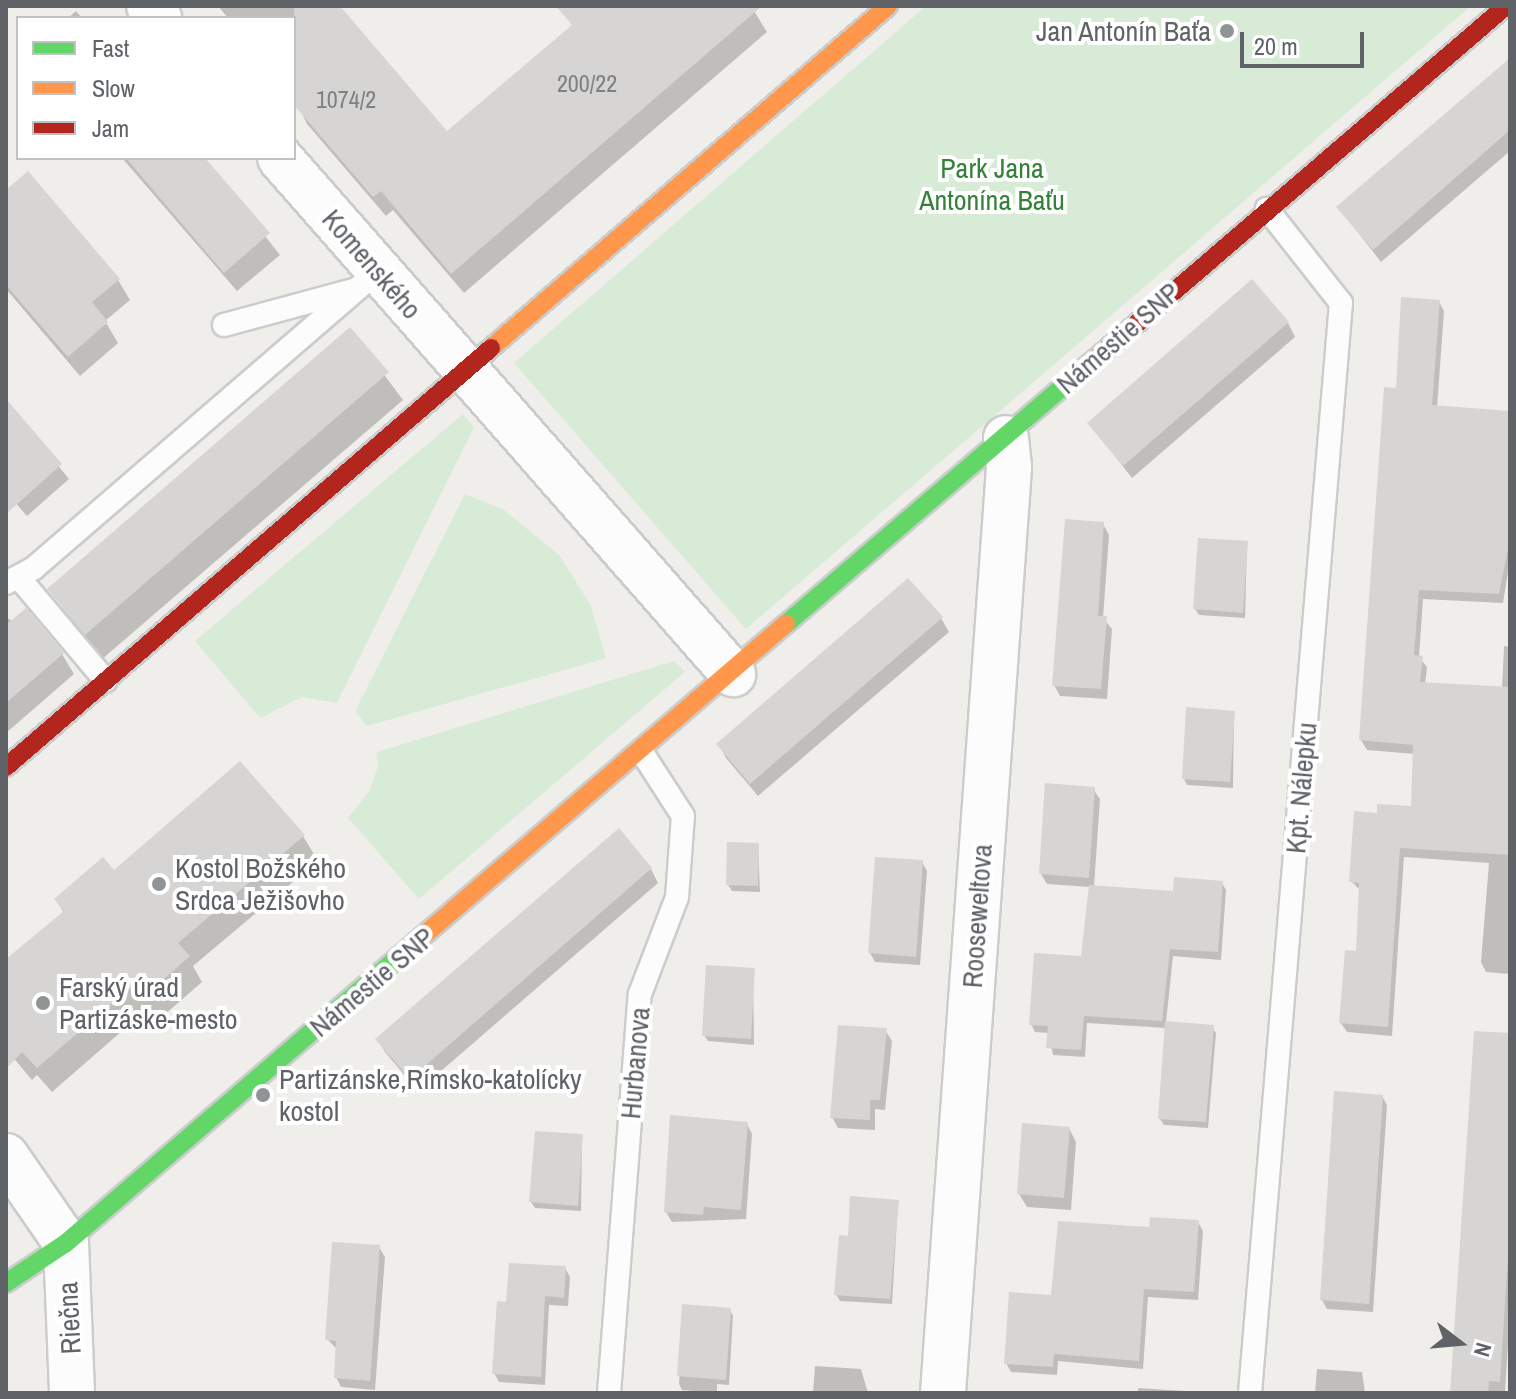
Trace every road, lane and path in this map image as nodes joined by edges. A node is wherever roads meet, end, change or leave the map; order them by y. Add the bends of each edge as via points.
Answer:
1 (1506, 6) edge
2 (884, 7) edge
3 (281, 160) edge
4 (1267, 209) junction
5 (368, 280) junction
6 (224, 325) dead end
7 (464, 371) junction
8 (1006, 438) junction
9 (13, 581) edge
10 (733, 674) junction
11 (106, 681) junction
12 (641, 751) junction
13 (6, 767) edge
14 (6, 1156) edge
15 (66, 1243) junction
16 (6, 1283) edge
17 (72, 1393) edge
18 (609, 1393) edge
19 (943, 1393) edge
20 (1250, 1393) edge

1 - 4 street, Námestie SNP
2 - 7 street
3 - 5 street, Komenského
4 - 8 street, Námestie SNP
4 - 20 lane, Kpt. Nálepku via 1341,303
5 - 6 lane
5 - 7 street, Komenského
5 - 9 lane
7 - 10 street
7 - 11 street
8 - 10 street, Námestie SNP
8 - 19 street, Rooseweltova via 1008,483
9 - 11 lane
10 - 12 street, Námestie SNP
11 - 13 street
12 - 15 street, Námestie SNP
12 - 18 lane, Hurbanova via 683,816 677,897 640,994
14 - 15 street
15 - 16 street, Námestie SNP
15 - 17 street, Riečna

